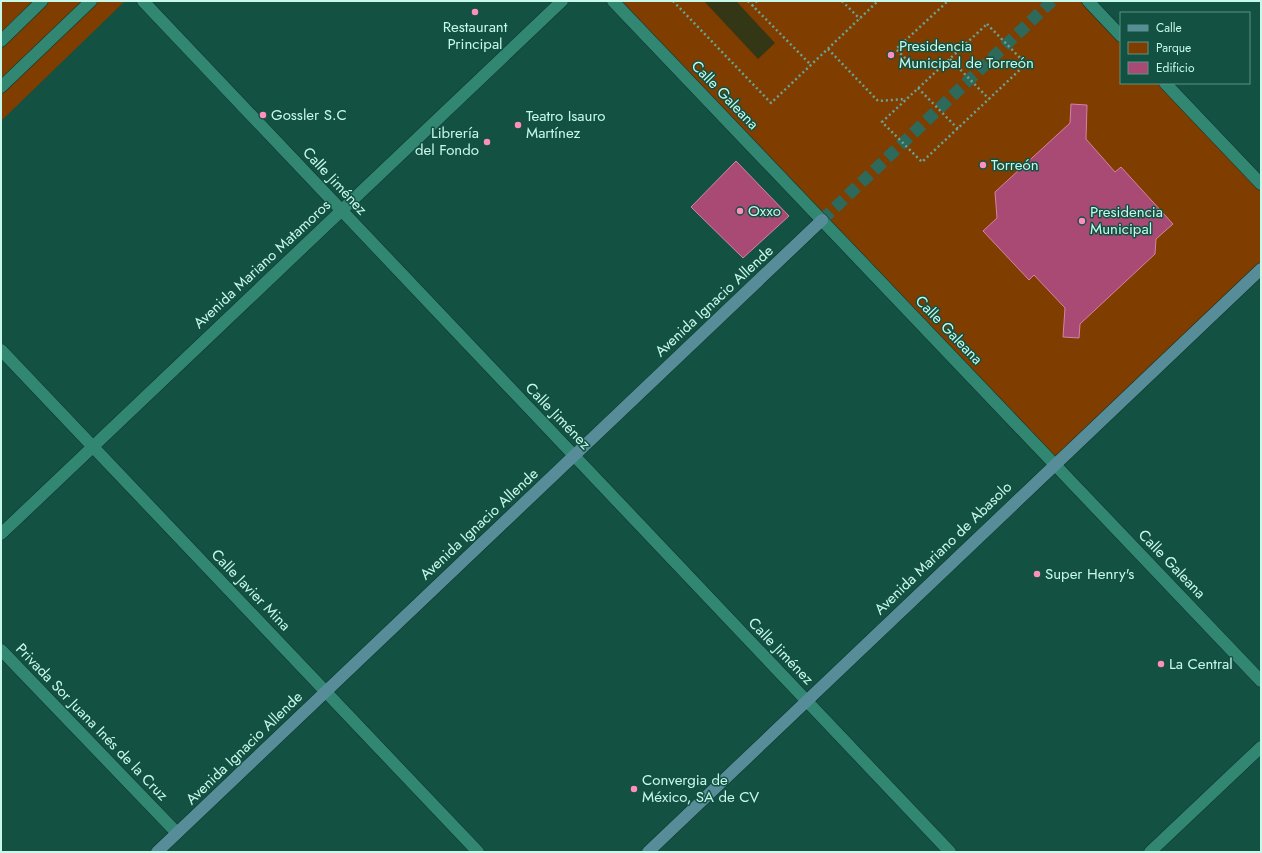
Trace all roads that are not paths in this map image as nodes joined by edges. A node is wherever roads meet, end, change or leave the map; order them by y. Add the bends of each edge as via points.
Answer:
1 (42, 1) edge
2 (91, 1) edge
3 (143, 1) edge
4 (562, 1) edge
5 (613, 1) edge
6 (1088, 1) edge
7 (1120, 35) edge
8 (1, 41) edge
9 (1166, 84) edge
10 (1, 86) edge
11 (1261, 184) edge
12 (342, 211) junction
13 (822, 220) junction
14 (1261, 269) edge
15 (1, 350) edge
16 (93, 447) junction
17 (574, 456) junction
18 (1055, 464) junction
19 (1, 534) edge
20 (1, 650) edge
21 (1261, 681) edge
22 (326, 692) junction
23 (807, 701) junction
24 (1261, 747) edge
25 (177, 833) junction
26 (157, 852) edge
27 (478, 852) edge
28 (648, 852) edge
29 (950, 852) edge
30 (1150, 852) edge

1 - 8 street
2 - 10 street
3 - 12 street, Calle Jiménez
4 - 12 street, Avenida Mariano Matamoros
5 - 13 street, Calle Galeana
6 - 7 street
9 - 11 street
12 - 16 street, Avenida Mariano Matamoros
12 - 17 street, Calle Jiménez
13 - 17 street, Avenida Ignacio Allende
13 - 18 street, Calle Galeana
14 - 18 street, Avenida Mariano de Abasolo
15 - 16 street, Calle Javier Mina
16 - 19 street, Avenida Mariano Matamoros
16 - 22 street, Calle Javier Mina
17 - 22 street, Avenida Ignacio Allende
17 - 23 street, Calle Jiménez
18 - 21 street, Calle Galeana
18 - 23 street, Avenida Mariano de Abasolo
20 - 25 street, Privada Sor Juana Inés de la Cruz
22 - 25 street, Avenida Ignacio Allende
22 - 27 street, Calle Javier Mina
23 - 28 street, Avenida Mariano de Abasolo
23 - 29 street, Calle Jiménez
24 - 30 street
25 - 26 street, Avenida Ignacio Allende

